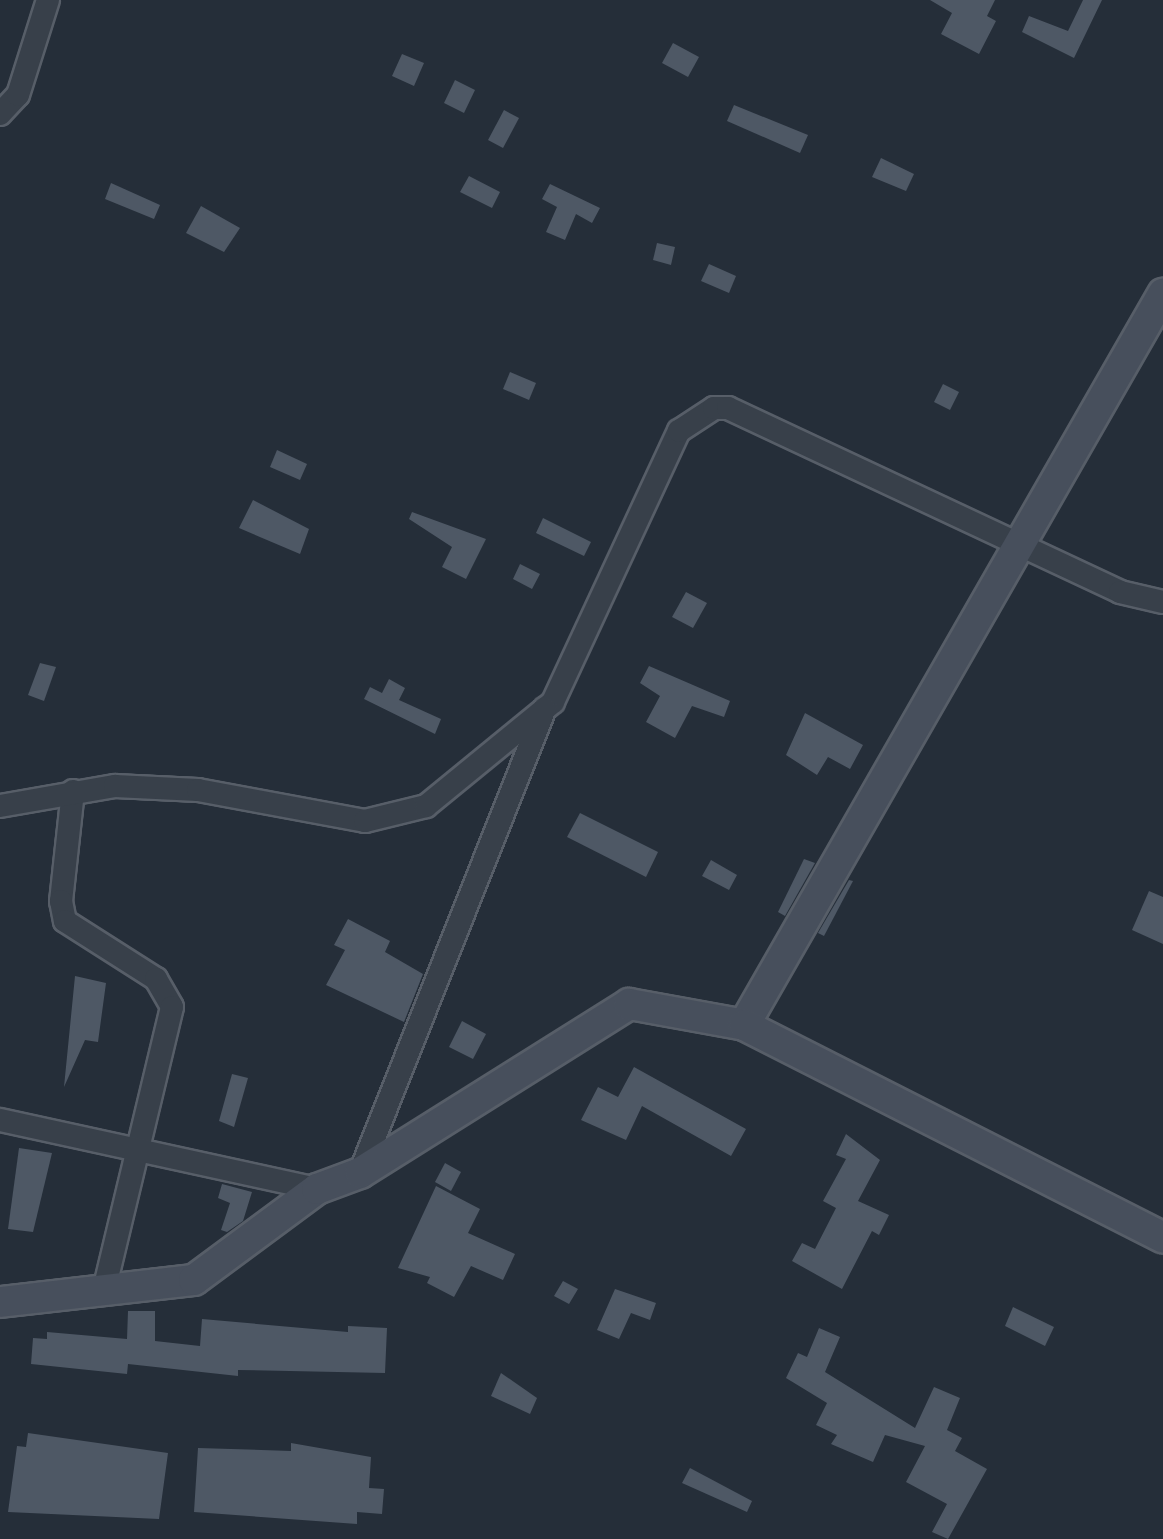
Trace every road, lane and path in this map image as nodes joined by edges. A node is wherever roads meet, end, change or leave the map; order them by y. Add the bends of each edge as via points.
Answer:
1 (48, 0) edge
2 (0, 114) edge
3 (1163, 294) edge
4 (1018, 547) junction
5 (1163, 602) edge
6 (545, 709) junction
7 (73, 791) junction
8 (0, 806) edge
9 (744, 1026) junction
10 (0, 1120) edge
11 (138, 1150) junction
12 (360, 1173) junction
13 (317, 1190) junction
14 (1163, 1238) edge
15 (104, 1287) junction
16 (0, 1302) edge

1 - 2 street via 18,95
3 - 4 street
4 - 5 street via 1120,592
4 - 6 street via 728,408 700,412 680,431
4 - 9 street
6 - 7 street via 439,797 397,818 365,821 198,790
6 - 12 street
7 - 8 street
7 - 11 street via 61,902 65,922 156,979 172,1007
9 - 12 street via 629,1004
9 - 14 street
10 - 11 street
11 - 13 street
11 - 15 street
12 - 13 street
13 - 15 street via 194,1280
15 - 16 street

